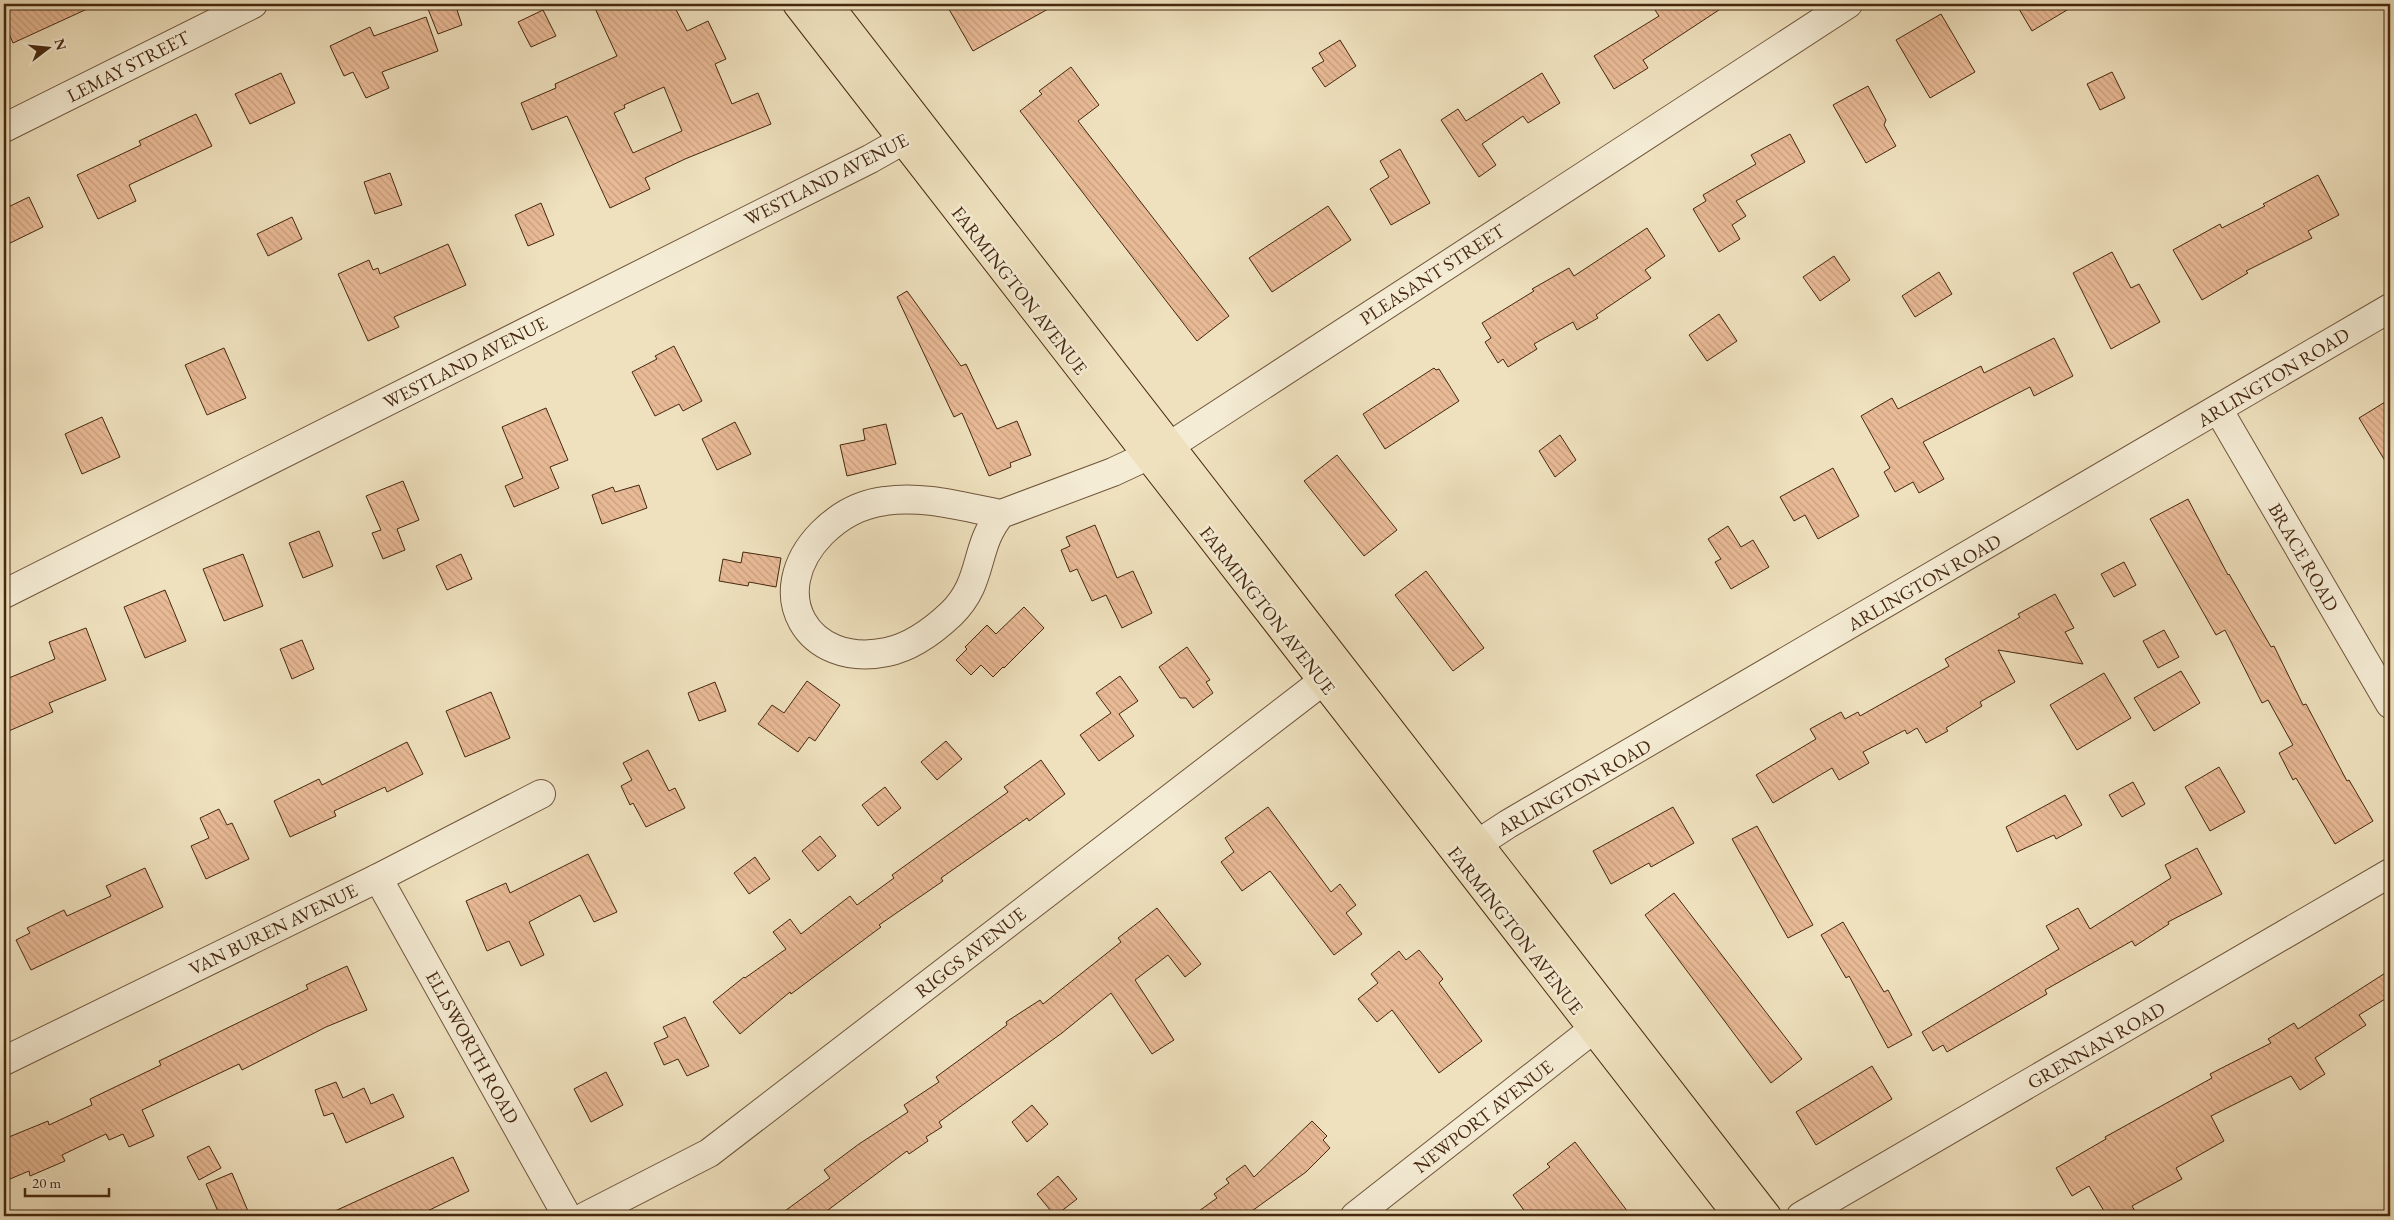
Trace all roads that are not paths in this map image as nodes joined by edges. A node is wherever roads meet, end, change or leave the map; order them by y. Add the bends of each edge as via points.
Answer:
1 (252, 4) edge
2 (797, 4) edge
3 (828, 4) edge
4 (1848, 4) edge
5 (4, 128) edge
6 (914, 134) junction
7 (2390, 308) edge
8 (2218, 410) junction
9 (1159, 450) junction
10 (1001, 514) junction
11 (4, 594) edge
12 (1332, 674) junction
13 (2390, 704) edge
14 (541, 794) dead end
15 (1468, 850) junction
16 (2390, 874) edge
17 (378, 878) junction
18 (1601, 1022) junction
19 (4, 1061) edge
20 (568, 1216) edge
21 (586, 1216) edge
22 (1355, 1216) edge
23 (1738, 1216) edge
24 (1767, 1216) edge
25 (1801, 1216) edge

1 - 5 street, LEMAY STREET
2 - 6 main road, FARMINGTON AVENUE
3 - 6 main road, FARMINGTON AVENUE
4 - 9 street, PLEASANT STREET
6 - 9 main road, FARMINGTON AVENUE
6 - 11 street, WESTLAND AVENUE
7 - 8 street, ARLINGTON ROAD
8 - 13 street, BRACE ROAD
8 - 15 street, ARLINGTON ROAD
9 - 10 street, PLEASANT STREET via 1113,472
9 - 12 main road, FARMINGTON AVENUE
10 - 10 street via 917,499 885,501 854,510 826,529 804,556 793,594 800,617 816,638 837,650 885,652 911,643 937,626 962,602 974,581 986,536
12 - 15 main road, FARMINGTON AVENUE
12 - 21 street, RIGGS AVENUE via 709,1152
14 - 17 street, VAN BUREN AVENUE
15 - 18 main road, FARMINGTON AVENUE
16 - 25 street, GRENNAN ROAD
17 - 19 street, VAN BUREN AVENUE
17 - 20 street, ELLSWORTH ROAD
18 - 22 street, NEWPORT AVENUE
18 - 23 main road, FARMINGTON AVENUE
18 - 24 main road, FARMINGTON AVENUE

